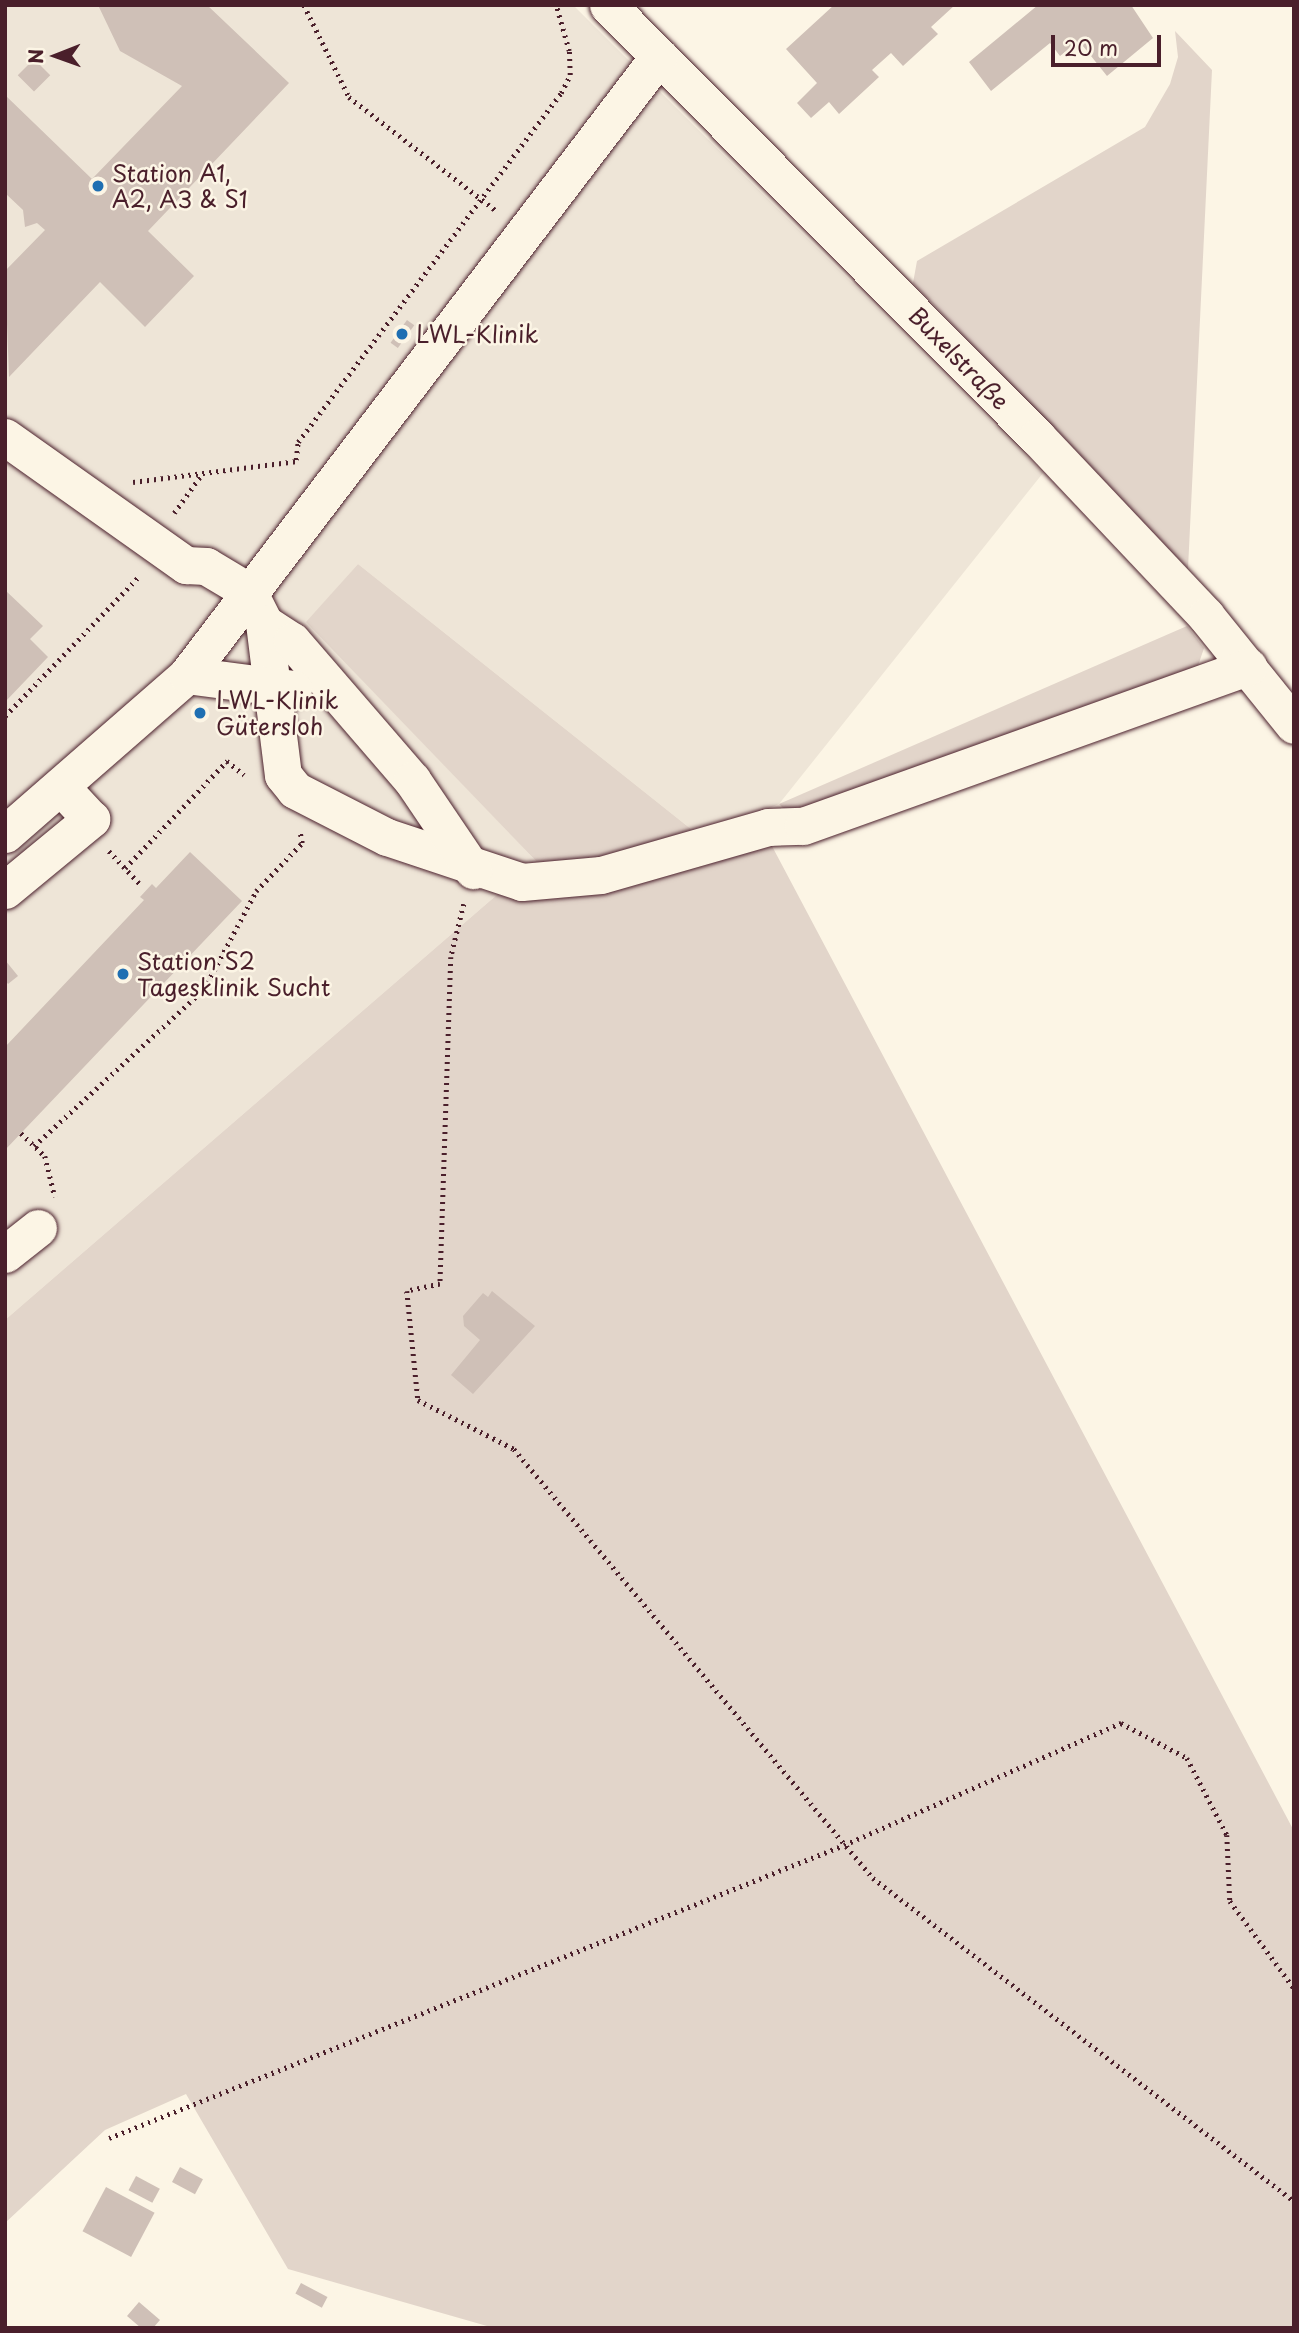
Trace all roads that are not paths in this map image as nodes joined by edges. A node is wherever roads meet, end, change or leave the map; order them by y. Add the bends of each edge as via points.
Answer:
1 (608, 5) edge
2 (659, 56) junction
3 (5, 437) edge
4 (248, 591) junction
5 (264, 623) junction
6 (1248, 667) junction
7 (187, 675) junction
8 (271, 687) junction
9 (335, 692) junction
10 (1294, 725) edge
11 (64, 789) junction
12 (5, 834) edge
13 (473, 870) junction
14 (5, 890) edge
15 (38, 1228) road end
16 (5, 1254) edge

1 - 2 street, Buxelstraße
2 - 4 street
2 - 6 street, Buxelstraße via 1037,437
3 - 4 street via 156,545
4 - 5 street
4 - 7 street
5 - 8 street
5 - 9 street via 292,641
6 - 10 street, Buxelstraße
6 - 13 street via 803,826 768,827 601,875 522,882
7 - 8 street
7 - 11 street
8 - 9 street
8 - 13 street via 283,775 295,790 387,837
9 - 13 street via 412,780
11 - 12 street
11 - 14 street via 91,819
15 - 16 street

